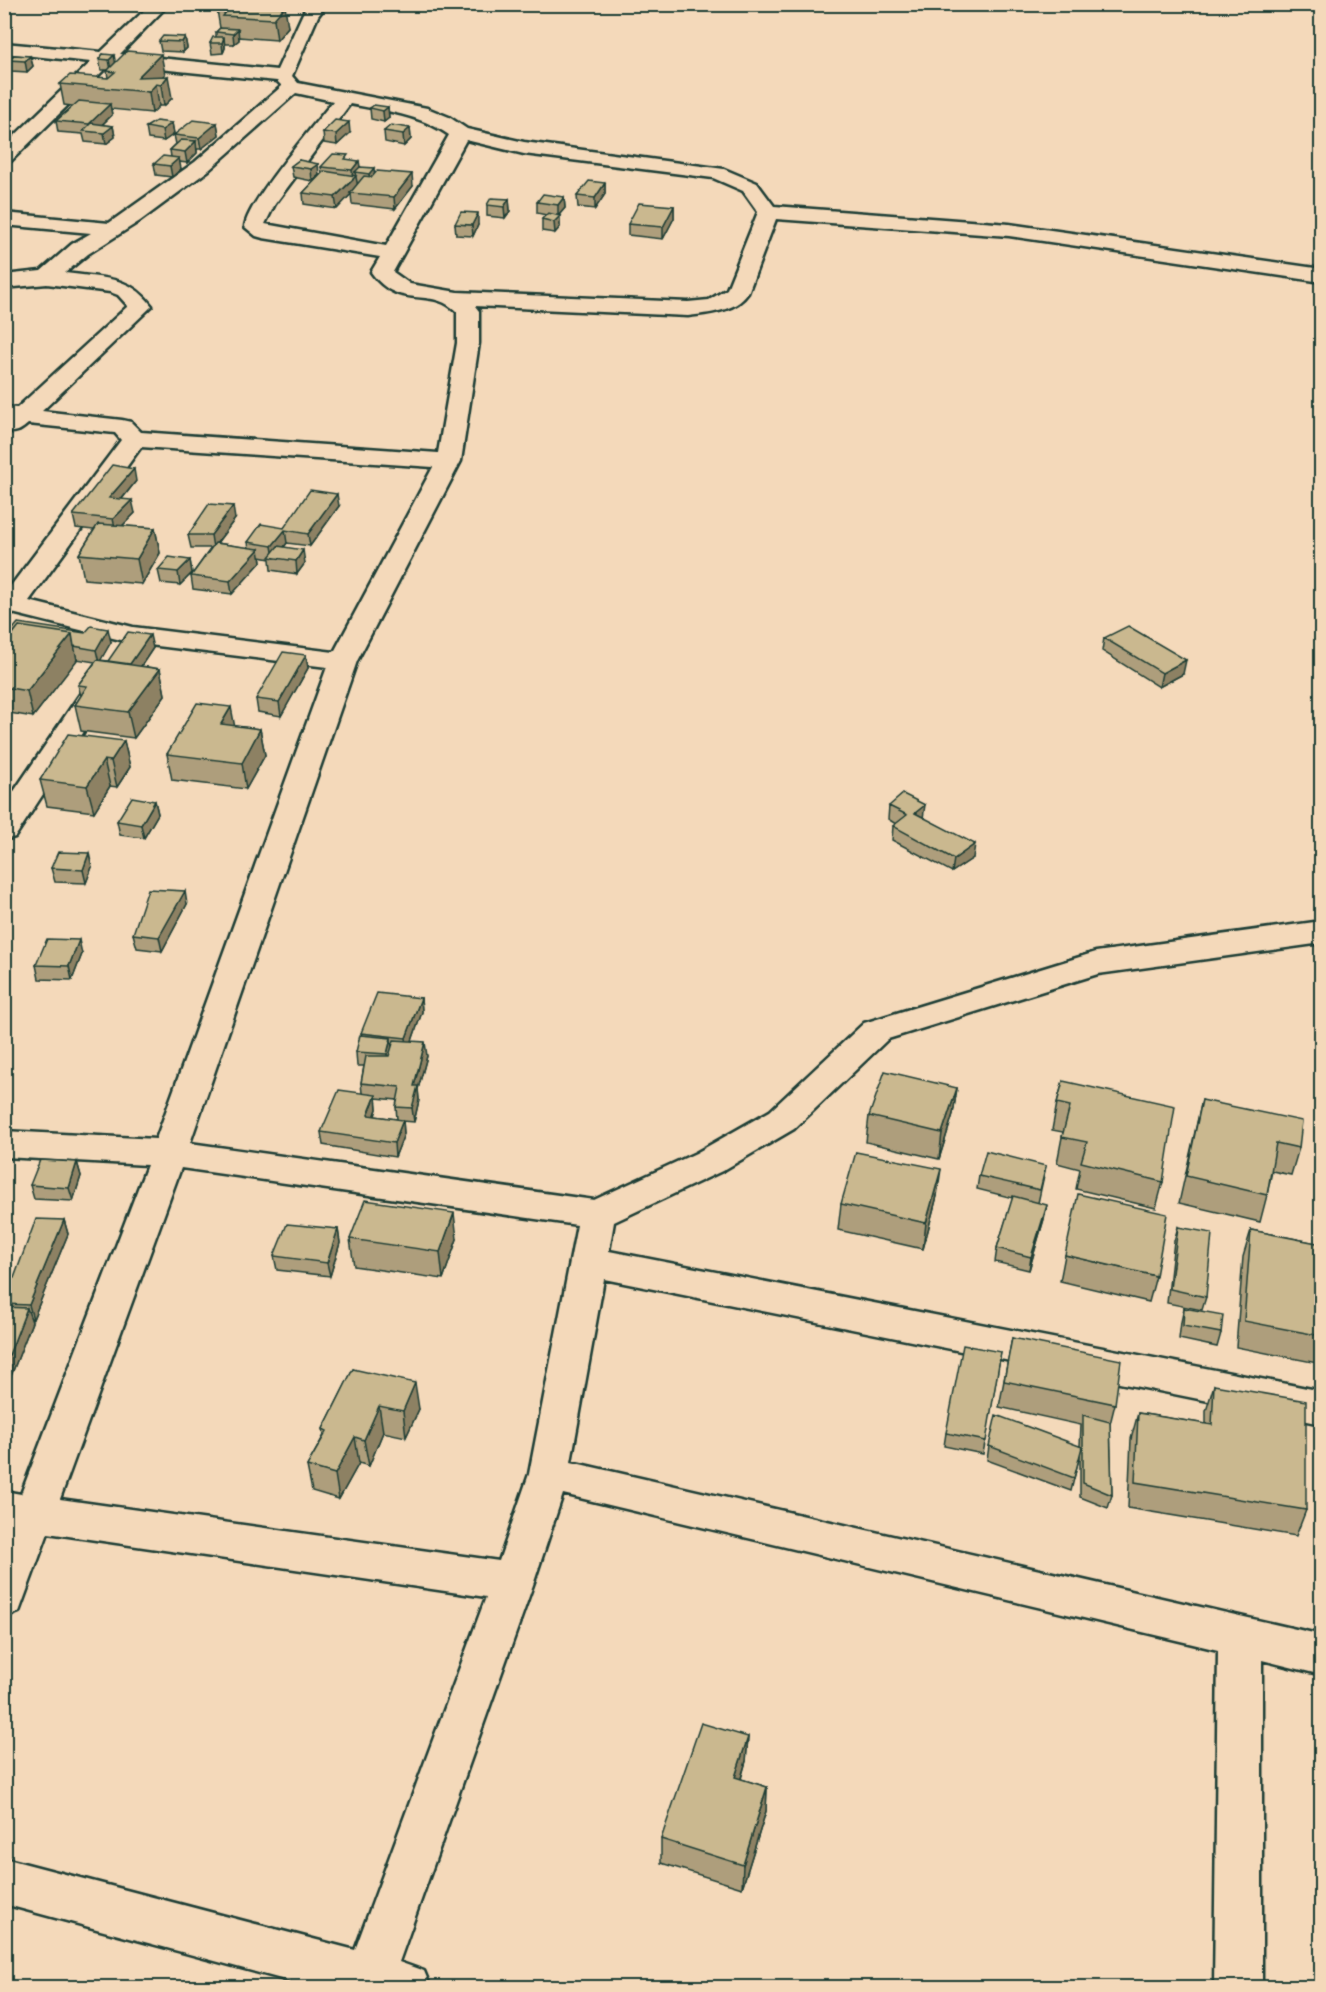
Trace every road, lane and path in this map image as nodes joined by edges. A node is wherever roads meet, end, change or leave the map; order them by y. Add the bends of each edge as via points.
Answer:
1 (161, 4) edge
2 (319, 4) edge
3 (4, 48) edge
4 (109, 58) junction
5 (287, 82) junction
6 (344, 99) junction
7 (460, 133) junction
8 (4, 157) edge
9 (768, 212) junction
10 (4, 219) edge
11 (111, 229) junction
12 (393, 253) junction
13 (1322, 276) edge
14 (47, 277) junction
15 (4, 282) edge
16 (453, 298) junction
17 (10, 421) edge
18 (134, 439) junction
19 (449, 461) junction
20 (8, 604) edge
21 (133, 635) junction
22 (343, 661) junction
23 (4, 830) edge
24 (1322, 932) edge
25 (4, 1144) edge
26 (170, 1153) junction
27 (597, 1214) junction
28 (588, 1261) junction
29 (1322, 1408) edge
30 (549, 1474) junction
31 (20, 1511) edge
32 (513, 1582) junction
33 (4, 1599) edge
34 (1240, 1637) junction
35 (1322, 1654) edge
36 (4, 1881) edge
37 (380, 1984) edge
38 (1238, 1988) edge

1 - 4 street
2 - 5 street via 310,15
3 - 4 street
4 - 5 street
4 - 8 street
5 - 6 street
5 - 11 street via 202,166
6 - 7 street via 420,112
6 - 12 street via 265,203 255,227 263,232
7 - 9 street via 524,148 717,173 750,187
7 - 12 street
9 - 13 street via 1009,230
9 - 16 street via 737,293 715,306 688,309
10 - 11 street
11 - 14 street
12 - 16 street via 382,272 388,282 401,289
14 - 15 street
14 - 17 street via 126,290 141,306
16 - 19 street via 468,311 468,343
17 - 18 street via 122,427
18 - 19 street
18 - 20 street
19 - 22 street
20 - 21 street
21 - 22 street
21 - 23 street
22 - 26 street
24 - 27 street via 1096,963 876,1031 782,1120 709,1162
25 - 26 street
26 - 27 street
26 - 31 street
27 - 28 street
28 - 29 street
28 - 30 street
30 - 32 street
30 - 34 street
31 - 32 street
31 - 33 street
32 - 37 street
34 - 35 street
34 - 38 street
36 - 37 street

